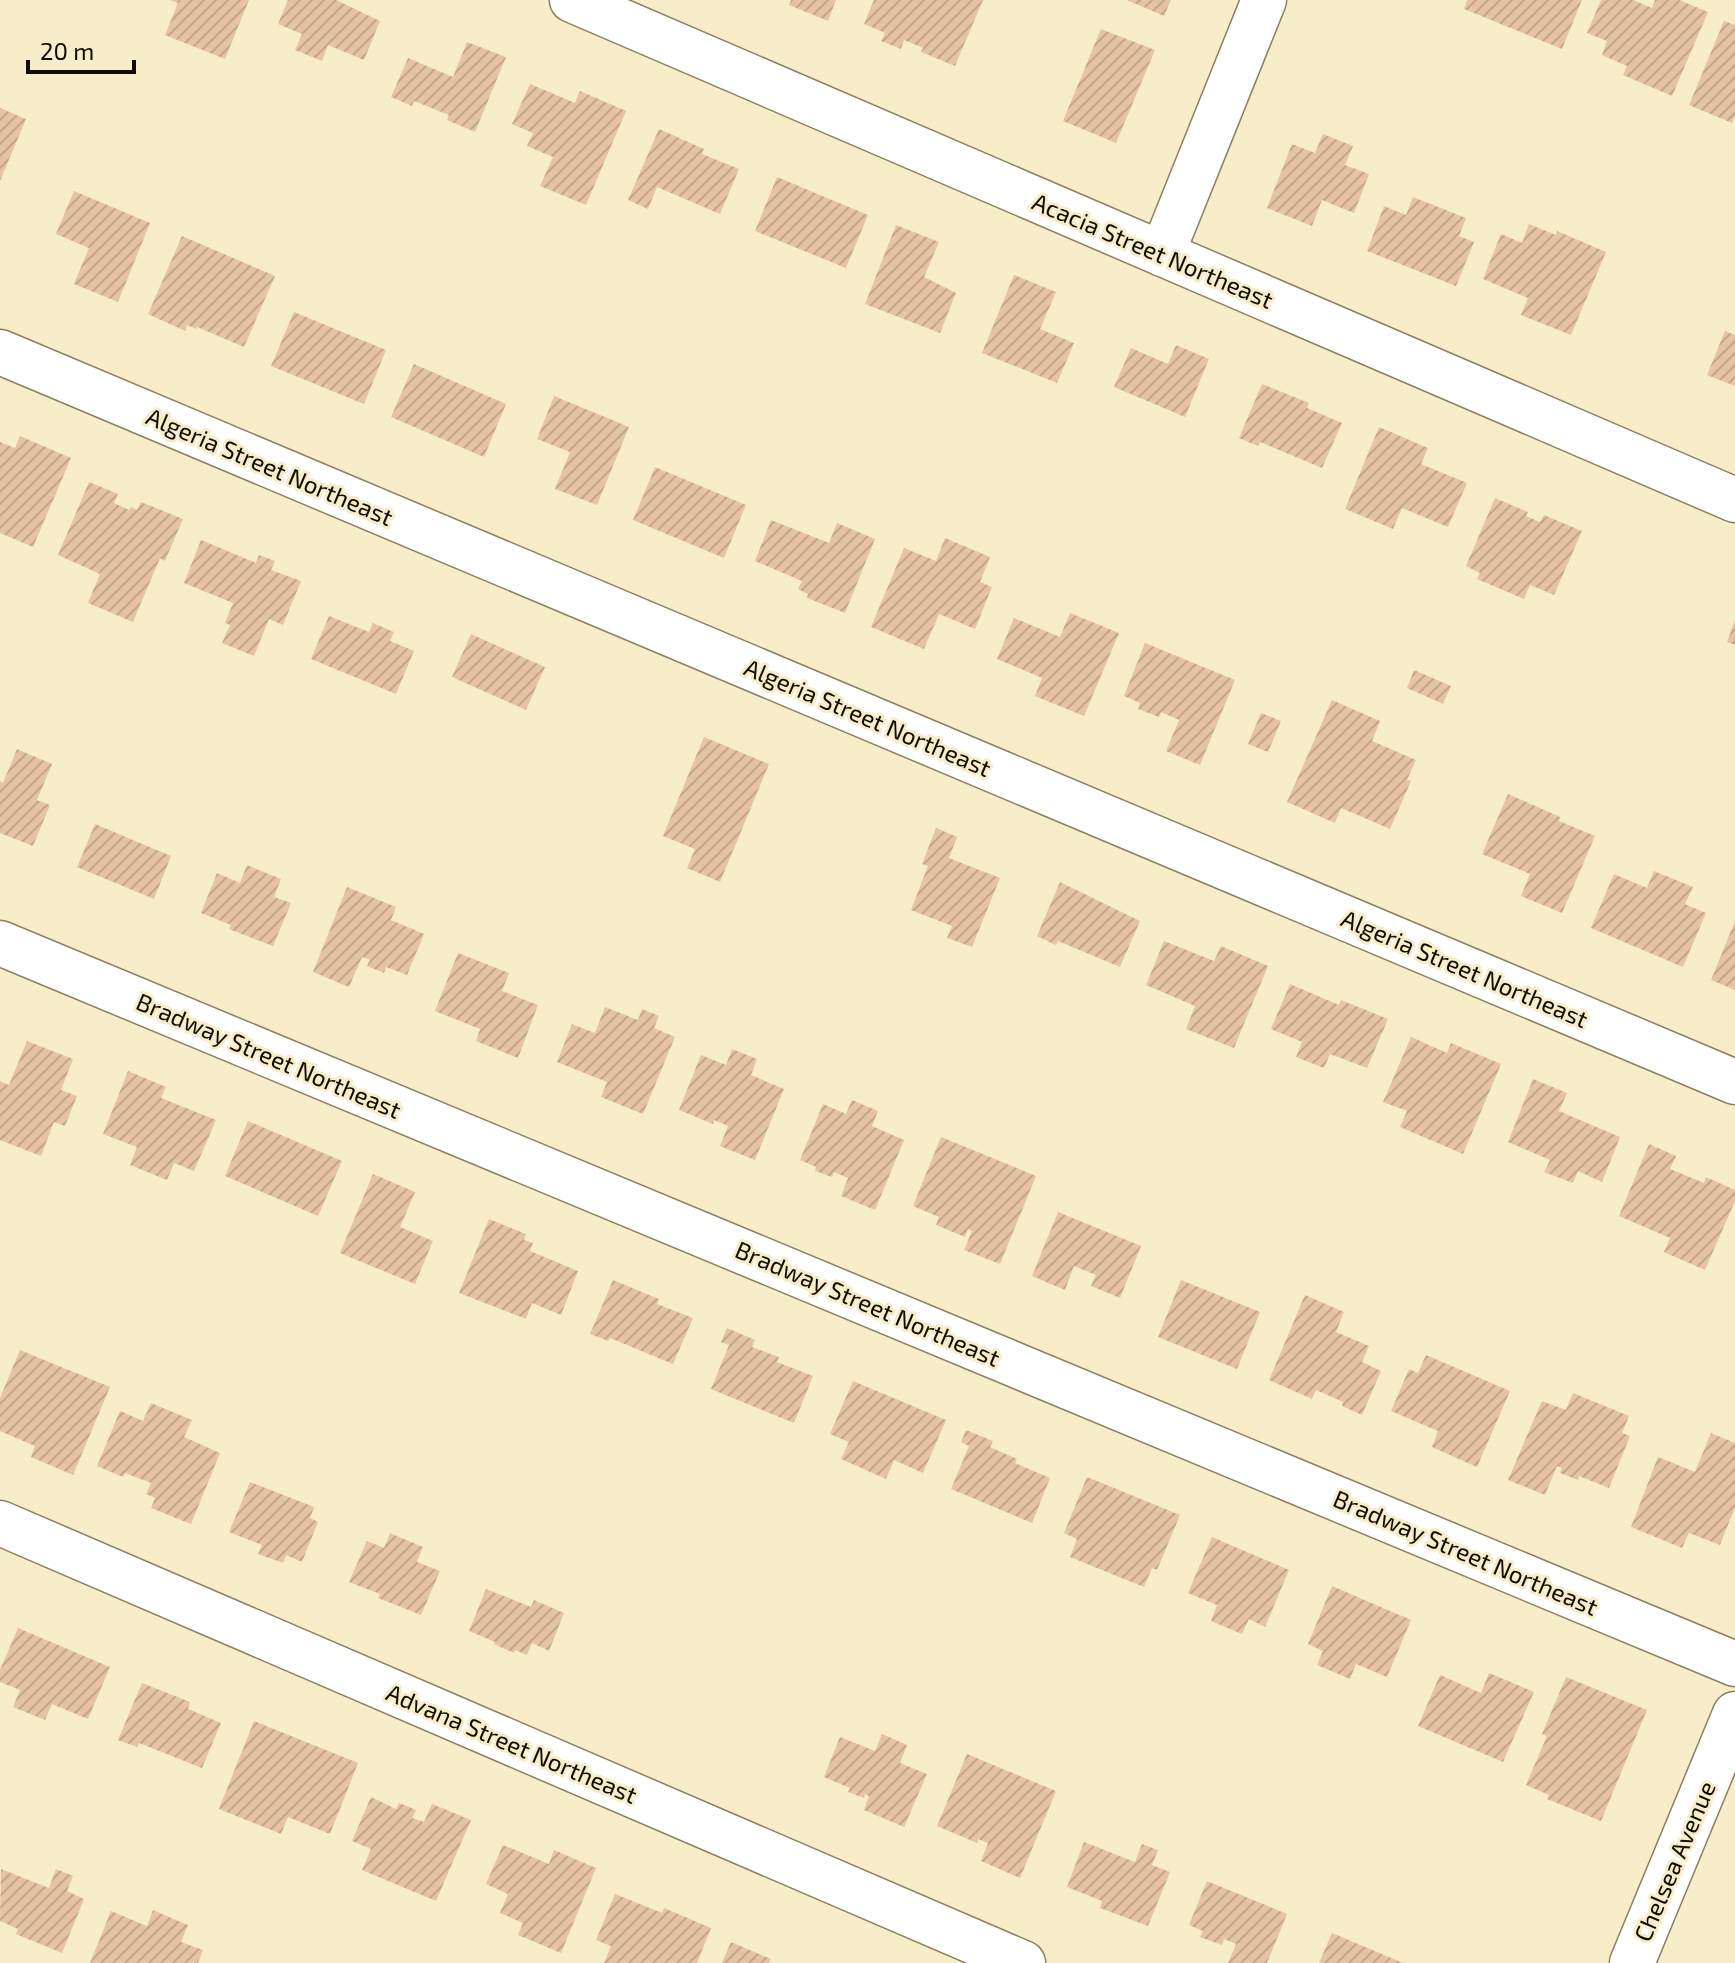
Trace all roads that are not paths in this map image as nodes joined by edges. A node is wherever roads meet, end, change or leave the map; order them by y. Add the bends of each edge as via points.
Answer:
1 (572, 0) edge
2 (1264, 0) edge
3 (1162, 254) junction
4 (0, 352) edge
5 (1735, 500) edge
6 (0, 943) edge
7 (1735, 1082) edge
8 (0, 1523) edge
9 (1735, 1664) edge
10 (1735, 1714) edge
11 (1023, 1963) edge
12 (1632, 1963) edge

1 - 3 street, Acacia Street Northeast
2 - 3 street
3 - 5 street, Acacia Street Northeast
4 - 7 street, Algeria Street Northeast
6 - 9 street, Bradway Street Northeast
8 - 11 street, Advana Street Northeast
10 - 12 street, Chelsea Avenue

